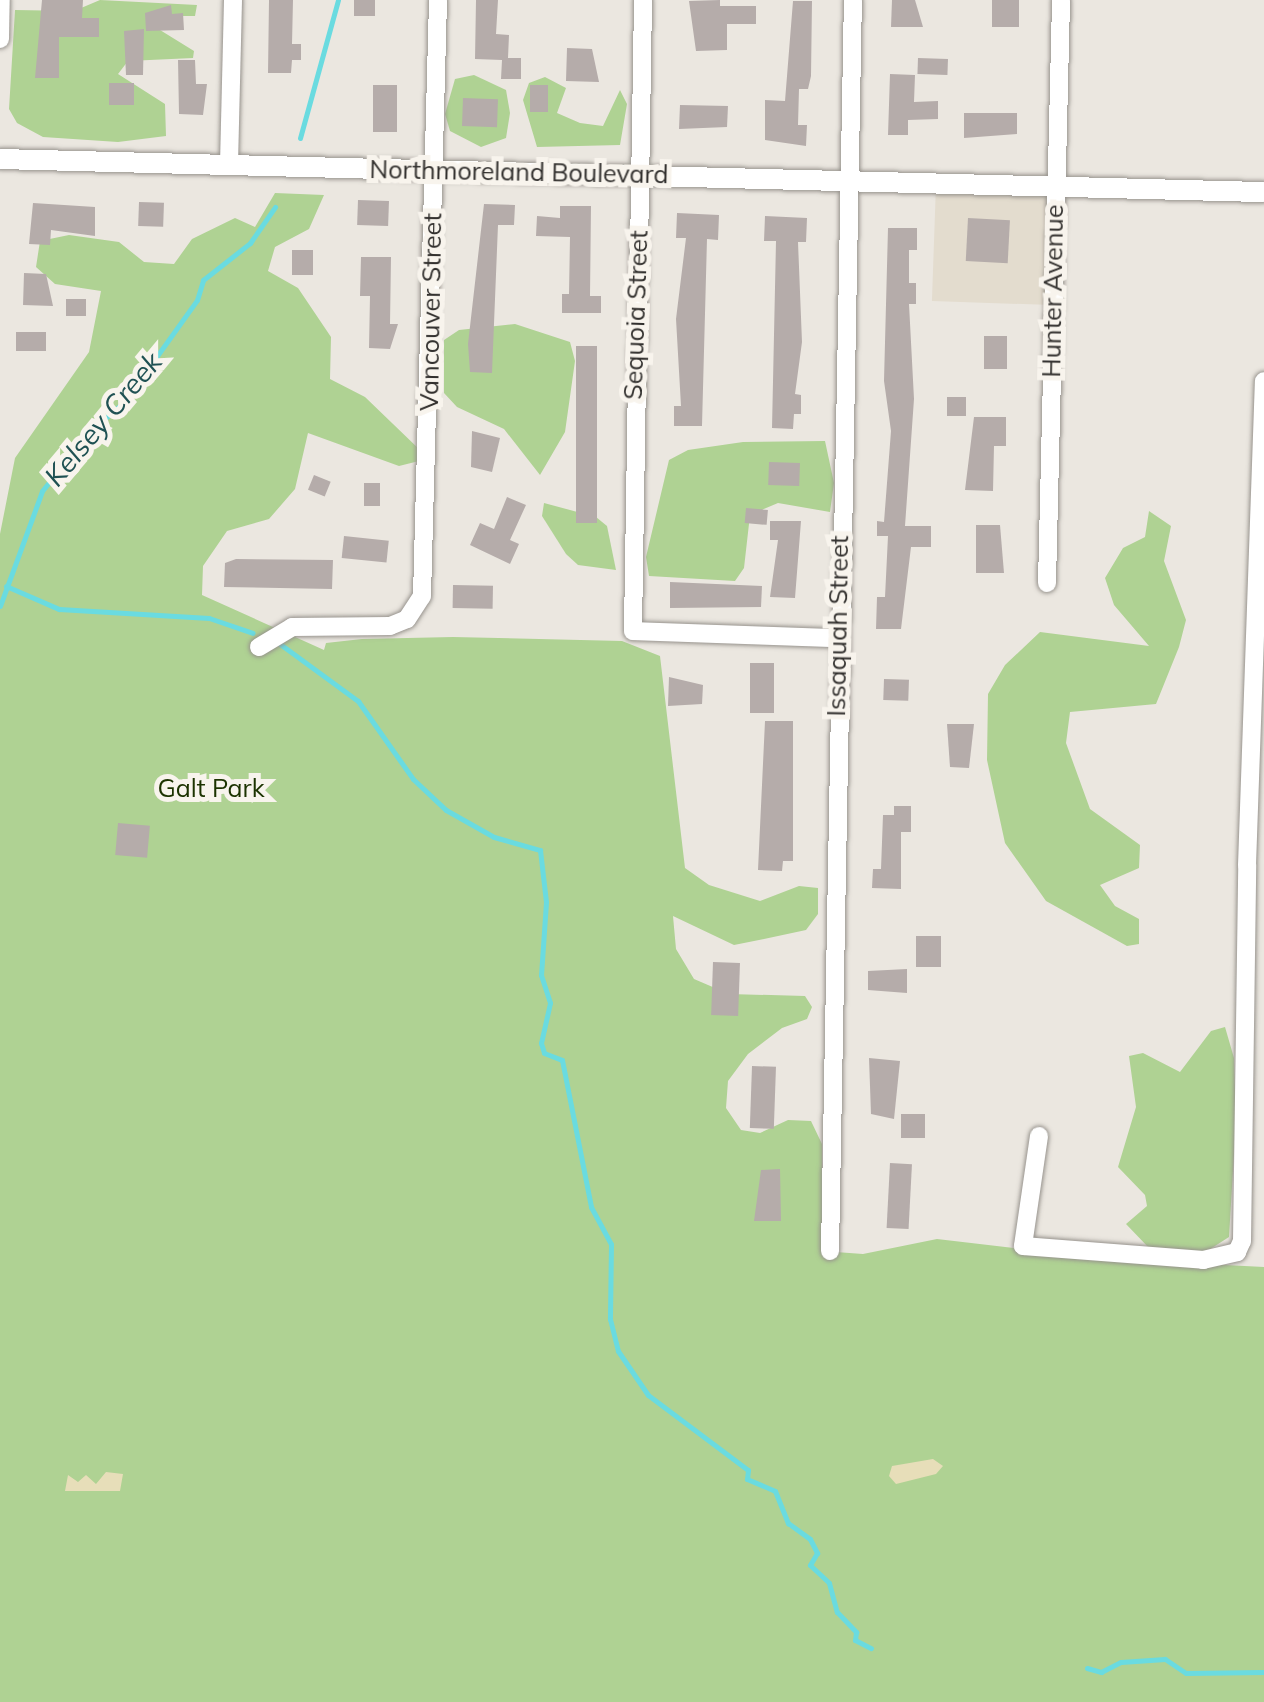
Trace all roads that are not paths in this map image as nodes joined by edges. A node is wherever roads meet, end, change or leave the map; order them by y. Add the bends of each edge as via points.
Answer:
1 (1, 0) edge
2 (233, 0) edge
3 (438, 0) edge
4 (643, 0) edge
5 (853, 0) edge
6 (1061, 0) edge
7 (0, 39) edge
8 (0, 159) edge
9 (230, 164) junction
10 (433, 170) junction
11 (639, 175) junction
12 (850, 181) junction
13 (1047, 187) junction
14 (1264, 192) edge
15 (1264, 381) edge
16 (1046, 583) dead end
17 (836, 638) junction
18 (259, 647) dead end
19 (1255, 865) edge
20 (1039, 1136) dead end
21 (830, 1251) dead end

1 - 7 street
2 - 9 street
3 - 10 street, Vancouver Street
4 - 11 street, Sequoia Street
5 - 12 street, Issaquah Street
6 - 13 street, Hunter Avenue
8 - 9 street, Northmoreland Boulevard
9 - 10 street, Northmoreland Boulevard
10 - 11 street, Northmoreland Boulevard
10 - 18 street, Vancouver Street via 425,584 408,619 378,628 281,629
11 - 12 street, Northmoreland Boulevard
11 - 17 street, Sequoia Street via 633,631
12 - 13 street, Northmoreland Boulevard
12 - 17 street, Issaquah Street
13 - 14 street, Northmoreland Boulevard
13 - 16 street, Hunter Avenue
15 - 19 street
17 - 21 street, Issaquah Street
19 - 20 street via 1237,1252 1203,1260 1023,1246

